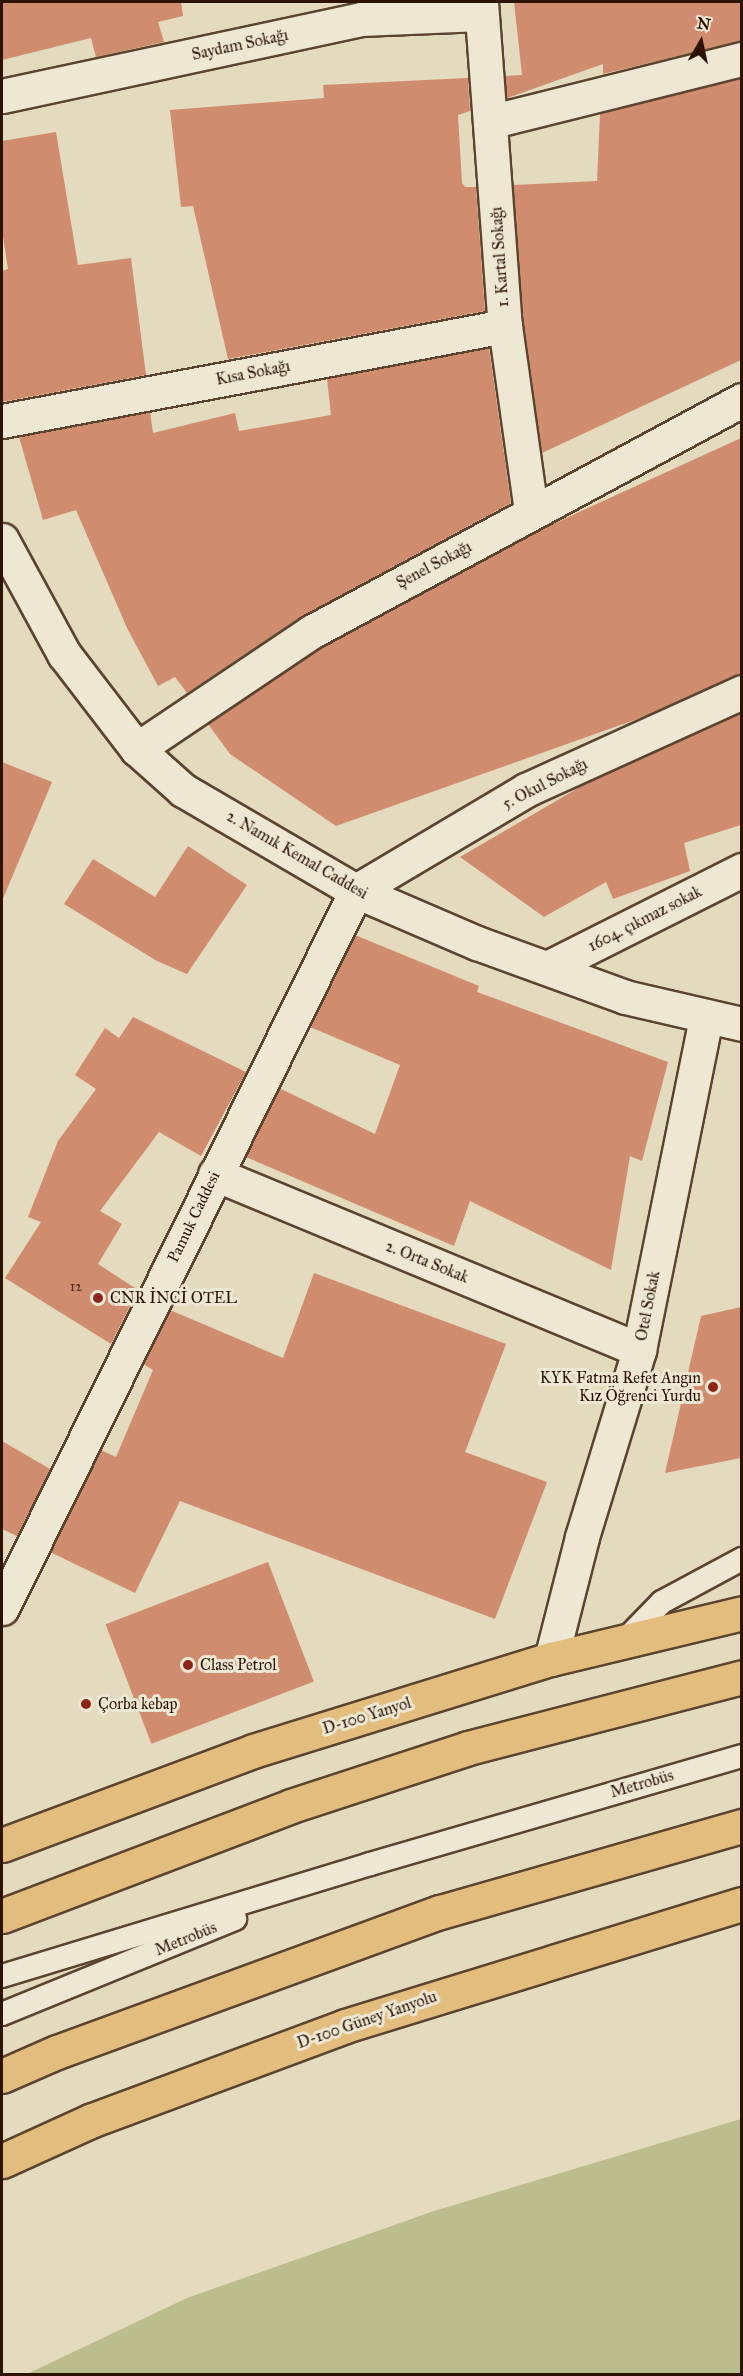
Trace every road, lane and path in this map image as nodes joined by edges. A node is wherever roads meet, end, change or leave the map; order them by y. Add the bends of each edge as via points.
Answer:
1 (481, 8) edge
2 (741, 59) edge
3 (2, 96) edge
4 (493, 121) junction
5 (505, 326) junction
6 (741, 400) edge
7 (2, 421) edge
8 (531, 512) junction
9 (2, 540) edge
10 (741, 692) edge
11 (137, 749) junction
12 (741, 870) edge
13 (356, 891) junction
14 (549, 967) junction
15 (706, 1018) junction
16 (741, 1024) edge
17 (215, 1174) junction
18 (639, 1350) junction
19 (741, 1559) edge
20 (2, 1608) edge
21 (741, 1613) edge
22 (625, 1640) junction
23 (551, 1659) junction
24 (741, 1677) edge
25 (741, 1756) edge
26 (741, 1826) edge
27 (2, 1845) edge
28 (370, 1864) junction
29 (741, 1904) edge
30 (2, 1916) edge
31 (2, 1976) edge
32 (2, 2014) edge
33 (2, 2076) edge
34 (2, 2161) edge

1 - 3 street, Saydam Sokağı via 361,19
1 - 4 street, 1. Kartal Sokağı
2 - 4 street
4 - 5 street, 1. Kartal Sokağı
5 - 7 street, Kısa Sokağı
5 - 8 street, 1. Kartal Sokağı
6 - 8 street, Şenel Sokağı
8 - 11 street, Şenel Sokağı via 311,632
9 - 11 street, 2. Namık Kemal Caddesi via 64,654
10 - 13 street, 5. Okul Sokağı via 526,790
11 - 13 street, 2. Namık Kemal Caddesi via 183,790
12 - 14 street, 1604. çıkmaz sokak
13 - 14 street, 2. Namık Kemal Caddesi via 477,943
13 - 17 street, Pamuk Caddesi
14 - 15 street, 2. Namık Kemal Caddesi via 625,997
15 - 16 street, 2. Namık Kemal Caddesi
15 - 18 street, Otel Sokak
17 - 18 street, 2. Orta Sokak
17 - 20 street, Pamuk Caddesi
18 - 23 street, Otel Sokak via 582,1537
19 - 22 lane via 662,1602
21 - 22 main road, D-100 Yanyol
22 - 23 main road, D-100 Yanyol
23 - 27 main road, D-100 Yanyol via 253,1751
24 - 30 main road via 468,1748 291,1806
25 - 28 lane, Metrobüs
26 - 33 main road via 440,1912 68,2048
28 - 31 lane, Metrobüs
28 - 32 lane, Metrobüs
29 - 34 main road, D-100 Güney Yanyolu via 345,2026 90,2121

